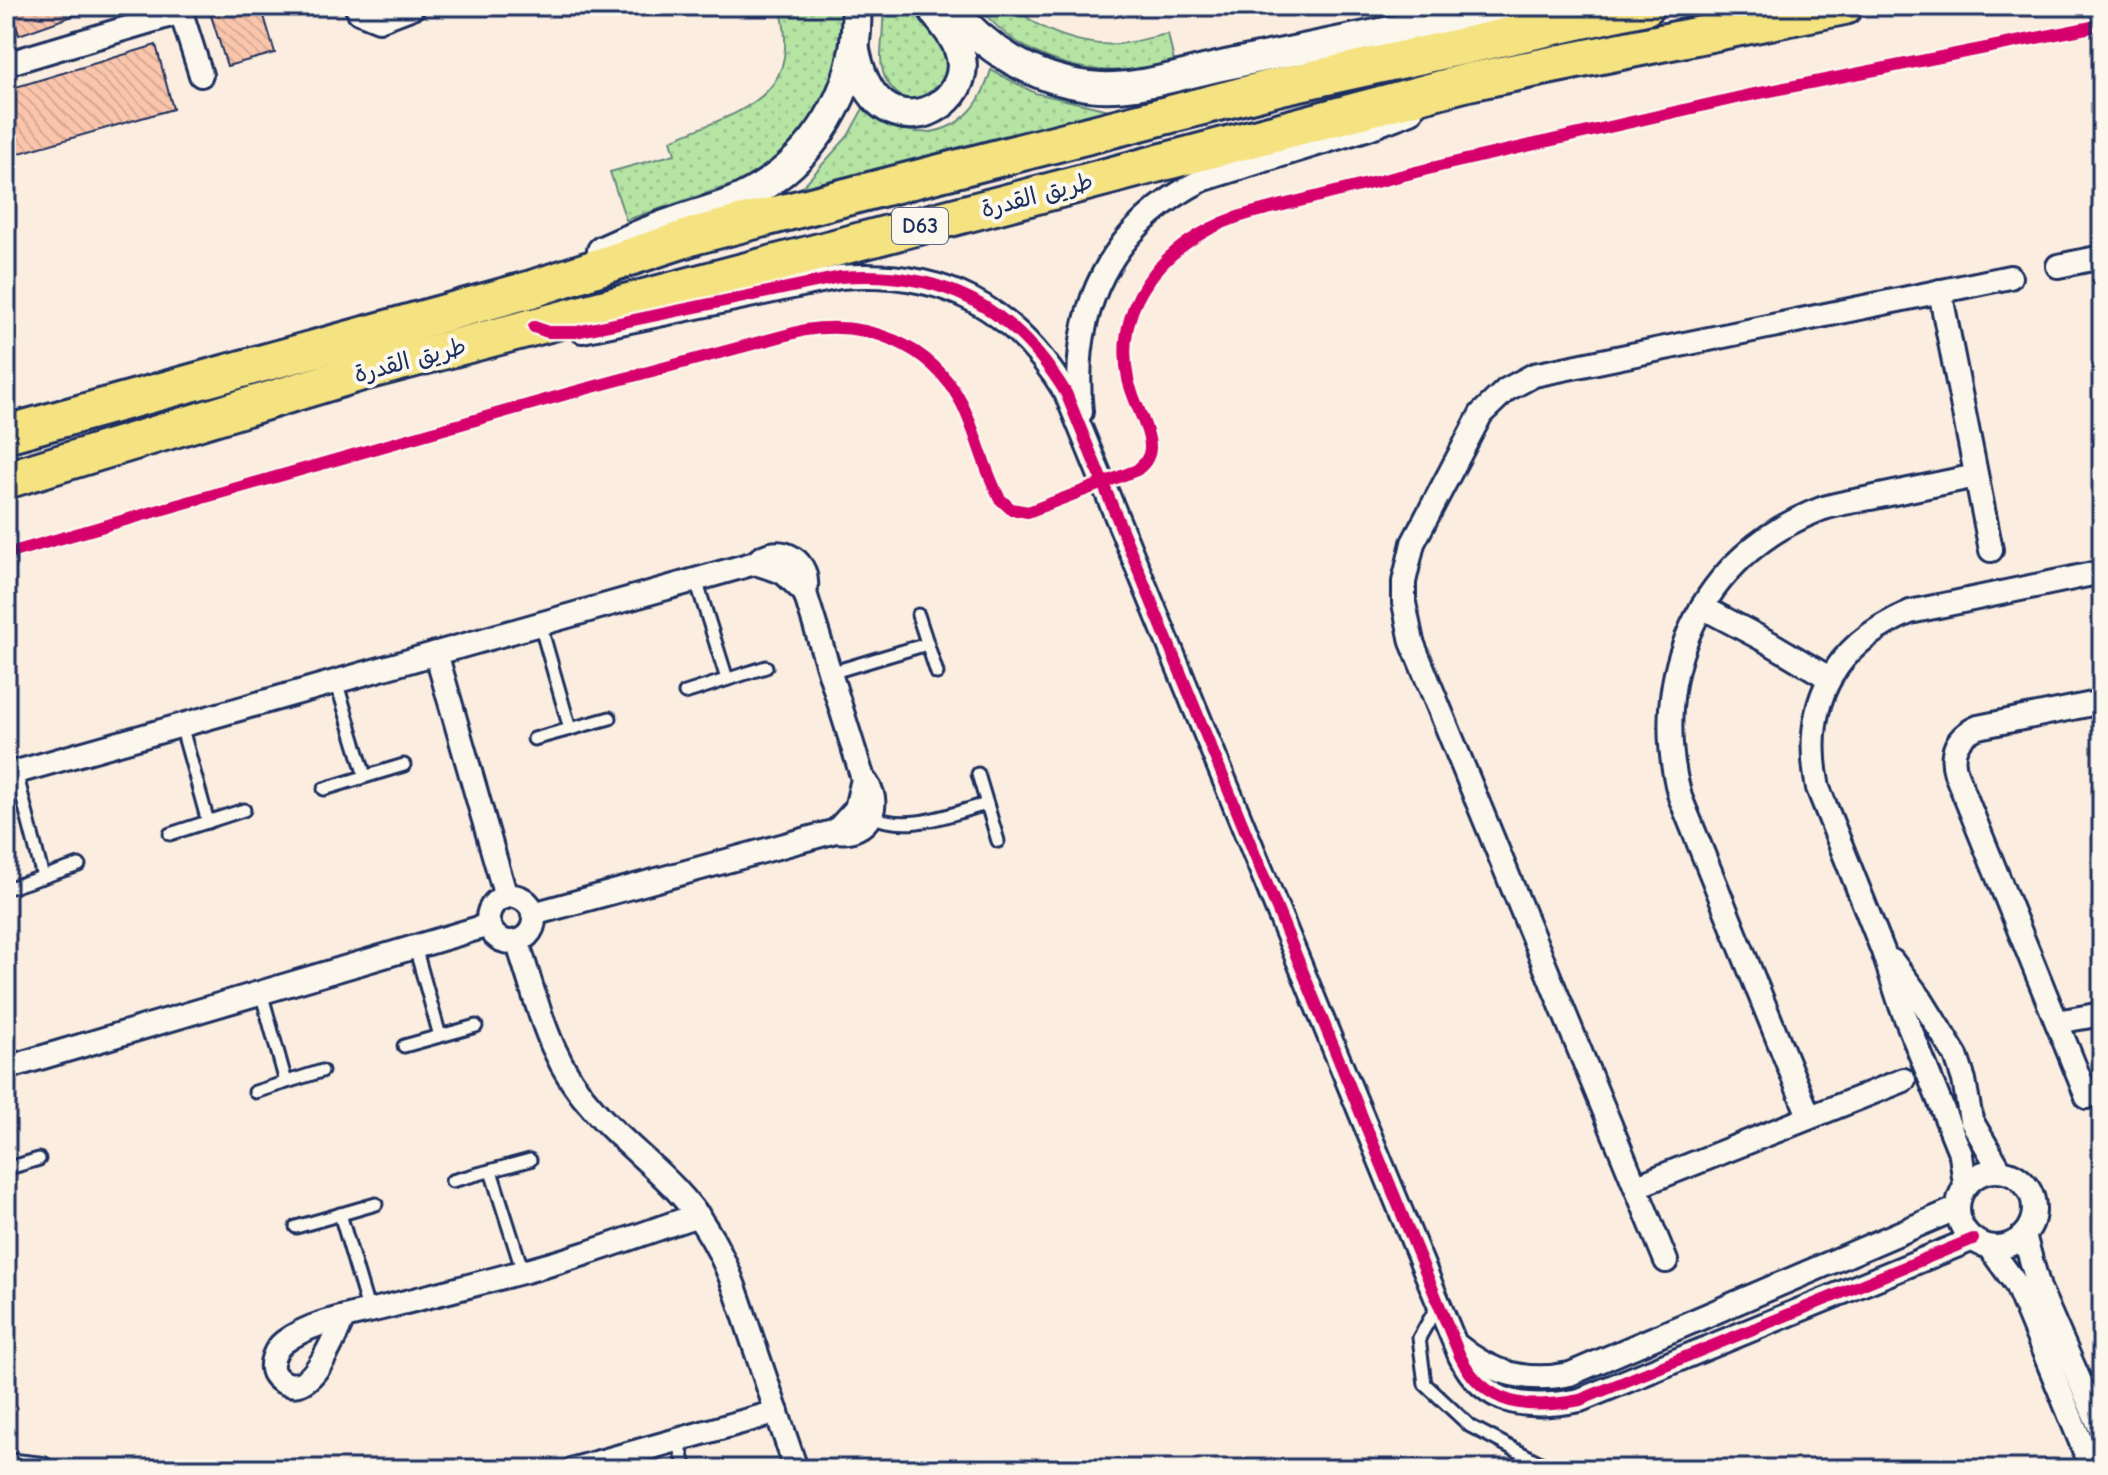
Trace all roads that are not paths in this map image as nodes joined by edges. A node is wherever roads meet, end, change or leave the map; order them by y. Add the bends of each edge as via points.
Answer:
1 (356, 6) edge
2 (856, 6) edge
3 (931, 6) edge
4 (950, 6) edge
5 (1512, 6) edge
6 (1646, 6) edge
7 (1844, 6) edge
8 (413, 7) edge
9 (180, 9) edge
10 (855, 50) junction
11 (6, 64) edge
12 (201, 75) dead end
13 (1468, 82) junction
14 (2102, 257) edge
15 (2058, 266) dead end
16 (2010, 277) dead end
17 (532, 289) junction
18 (1940, 291) junction
19 (534, 327) junction
20 (6, 434) edge
21 (1085, 445) junction
22 (1976, 476) junction
23 (6, 480) edge
24 (1991, 550) dead end
25 (2102, 572) edge
26 (696, 580) junction
27 (1702, 607) junction
28 (918, 615) dead end
29 (540, 624) junction
30 (927, 644) junction
31 (436, 653) junction
32 (766, 667) dead end
33 (830, 673) junction
34 (937, 673) dead end
35 (1829, 678) junction
36 (727, 679) junction
37 (336, 681) junction
38 (685, 693) dead end
39 (2102, 702) edge
40 (610, 718) dead end
41 (181, 725) junction
42 (570, 729) junction
43 (534, 739) dead end
44 (404, 765) dead end
45 (11, 773) edge
46 (978, 774) dead end
47 (365, 776) junction
48 (863, 779) junction
49 (324, 789) dead end
50 (987, 804) junction
51 (244, 810) dead end
52 (871, 816) junction
53 (208, 822) junction
54 (836, 831) junction
55 (170, 834) dead end
56 (998, 841) dead end
57 (79, 865) dead end
58 (43, 877) junction
59 (12, 887) dead end
60 (506, 897) junction
61 (533, 914) junction
62 (489, 925) junction
63 (517, 941) junction
64 (415, 947) junction
65 (1883, 951) junction
66 (261, 992) junction
67 (2102, 1014) edge
68 (2057, 1022) junction
69 (476, 1026) dead end
70 (440, 1036) junction
71 (404, 1046) dead end
72 (1956, 1056) junction
73 (6, 1068) edge
74 (1926, 1069) junction
75 (322, 1071) dead end
76 (1904, 1080) dead end
77 (286, 1082) junction
78 (255, 1092) dead end
79 (2087, 1097) dead end
80 (1809, 1116) junction
81 (39, 1159) dead end
82 (530, 1160) dead end
83 (6, 1168) edge
84 (2000, 1170) junction
85 (491, 1171) junction
86 (452, 1181) dead end
87 (1965, 1185) junction
88 (1637, 1186) junction
89 (376, 1204) dead end
90 (1958, 1208) junction
91 (340, 1214) junction
92 (698, 1215) junction
93 (296, 1227) dead end
94 (2024, 1235) junction
95 (1981, 1243) junction
96 (1666, 1261) dead end
97 (523, 1272) junction
98 (1440, 1302) junction
99 (369, 1312) junction
100 (343, 1319) dead end
101 (1457, 1344) junction
102 (777, 1412) junction
103 (2102, 1432) edge
104 (678, 1440) junction
105 (6, 1465) edge
106 (42, 1469) edge
107 (574, 1469) edge
108 (686, 1469) edge
109 (796, 1469) edge
110 (1552, 1469) edge
111 (2092, 1469) edge

1 - 8 street via 379,20
2 - 10 street
3 - 10 street via 955,40 962,61 954,94 936,108 903,113 882,105 864,80
4 - 5 street via 1004,56 1046,76 1092,87 1161,80
6 - 17 main road, طريق القدرة / D63 via 1262,91 697,235
7 - 13 main road, طريق القدرة / D63
9 - 11 street
9 - 12 street
10 - 17 street via 834,112 776,177 739,199 621,242
13 - 19 main road, طريق القدرة / D63
13 - 21 street via 1382,124 1204,179 1148,215 1119,247 1089,306 1078,369
14 - 15 street
16 - 18 street
17 - 20 main road, طريق القدرة / D63
18 - 22 street
18 - 88 street via 1549,370 1520,382 1493,401 1472,428 1413,543 1404,582 1412,642
19 - 21 street via 576,332 840,277 900,276 929,282 985,306 1031,344 1066,393
19 - 23 main road, طريق القدرة / D63 via 362,372
21 - 98 street
22 - 24 street
22 - 27 street via 1802,517 1743,559
25 - 35 street via 1910,612 1864,637
26 - 29 street
26 - 33 street via 777,552 793,556 804,569 805,593
26 - 36 lane
27 - 35 street
27 - 80 street via 1671,691 1673,771
28 - 30 lane
29 - 31 street
29 - 42 lane
30 - 33 lane
30 - 34 lane
31 - 37 street
31 - 60 street
32 - 36 lane
33 - 48 street
35 - 65 street via 1812,732 1812,760 1818,788
36 - 38 lane
37 - 41 street
37 - 47 lane
39 - 68 street via 1978,727 1961,737 1953,755 1956,774
40 - 42 lane
41 - 45 street
41 - 53 lane
42 - 43 lane
44 - 47 lane
45 - 58 lane
46 - 50 lane
47 - 49 lane
48 - 52 street via 873,792
48 - 54 street via 856,809
50 - 52 lane via 912,823
50 - 56 lane
51 - 53 lane
52 - 54 street via 852,831
53 - 55 lane
54 - 61 street
57 - 58 lane
58 - 59 lane
60 - 61 street via 520,898
60 - 62 street via 492,907
61 - 63 street via 529,933
62 - 63 street via 499,939
62 - 64 street
63 - 92 street via 545,1031 565,1073 592,1109 668,1179
64 - 66 street
64 - 70 lane
65 - 72 street
65 - 74 street
66 - 73 street
66 - 77 lane
67 - 68 street
68 - 79 street
69 - 70 lane
70 - 71 lane
72 - 74 street
72 - 84 street via 1971,1120
74 - 87 street via 1961,1155
75 - 77 lane
76 - 80 street
77 - 78 lane
80 - 88 street
81 - 83 lane
82 - 85 lane
84 - 87 street via 1987,1171
84 - 94 street via 2022,1179 2034,1200 2035,1213
85 - 86 lane
85 - 97 lane
87 - 90 street
88 - 96 street
89 - 91 lane
90 - 95 street via 1961,1225
90 - 101 street via 1570,1374 1518,1377 1485,1365
91 - 93 lane
91 - 99 lane
92 - 97 street
92 - 102 street via 734,1286
94 - 95 street via 2002,1247
94 - 103 street via 2039,1288
95 - 101 street via 1560,1404 1526,1405 1490,1393 1465,1367
95 - 111 street via 2016,1284
97 - 99 street
98 - 101 street
98 - 110 lane via 1419,1338 1425,1384 1470,1426
99 - 100 street
102 - 104 street
102 - 109 street
104 - 107 street
104 - 108 lane
105 - 106 street

